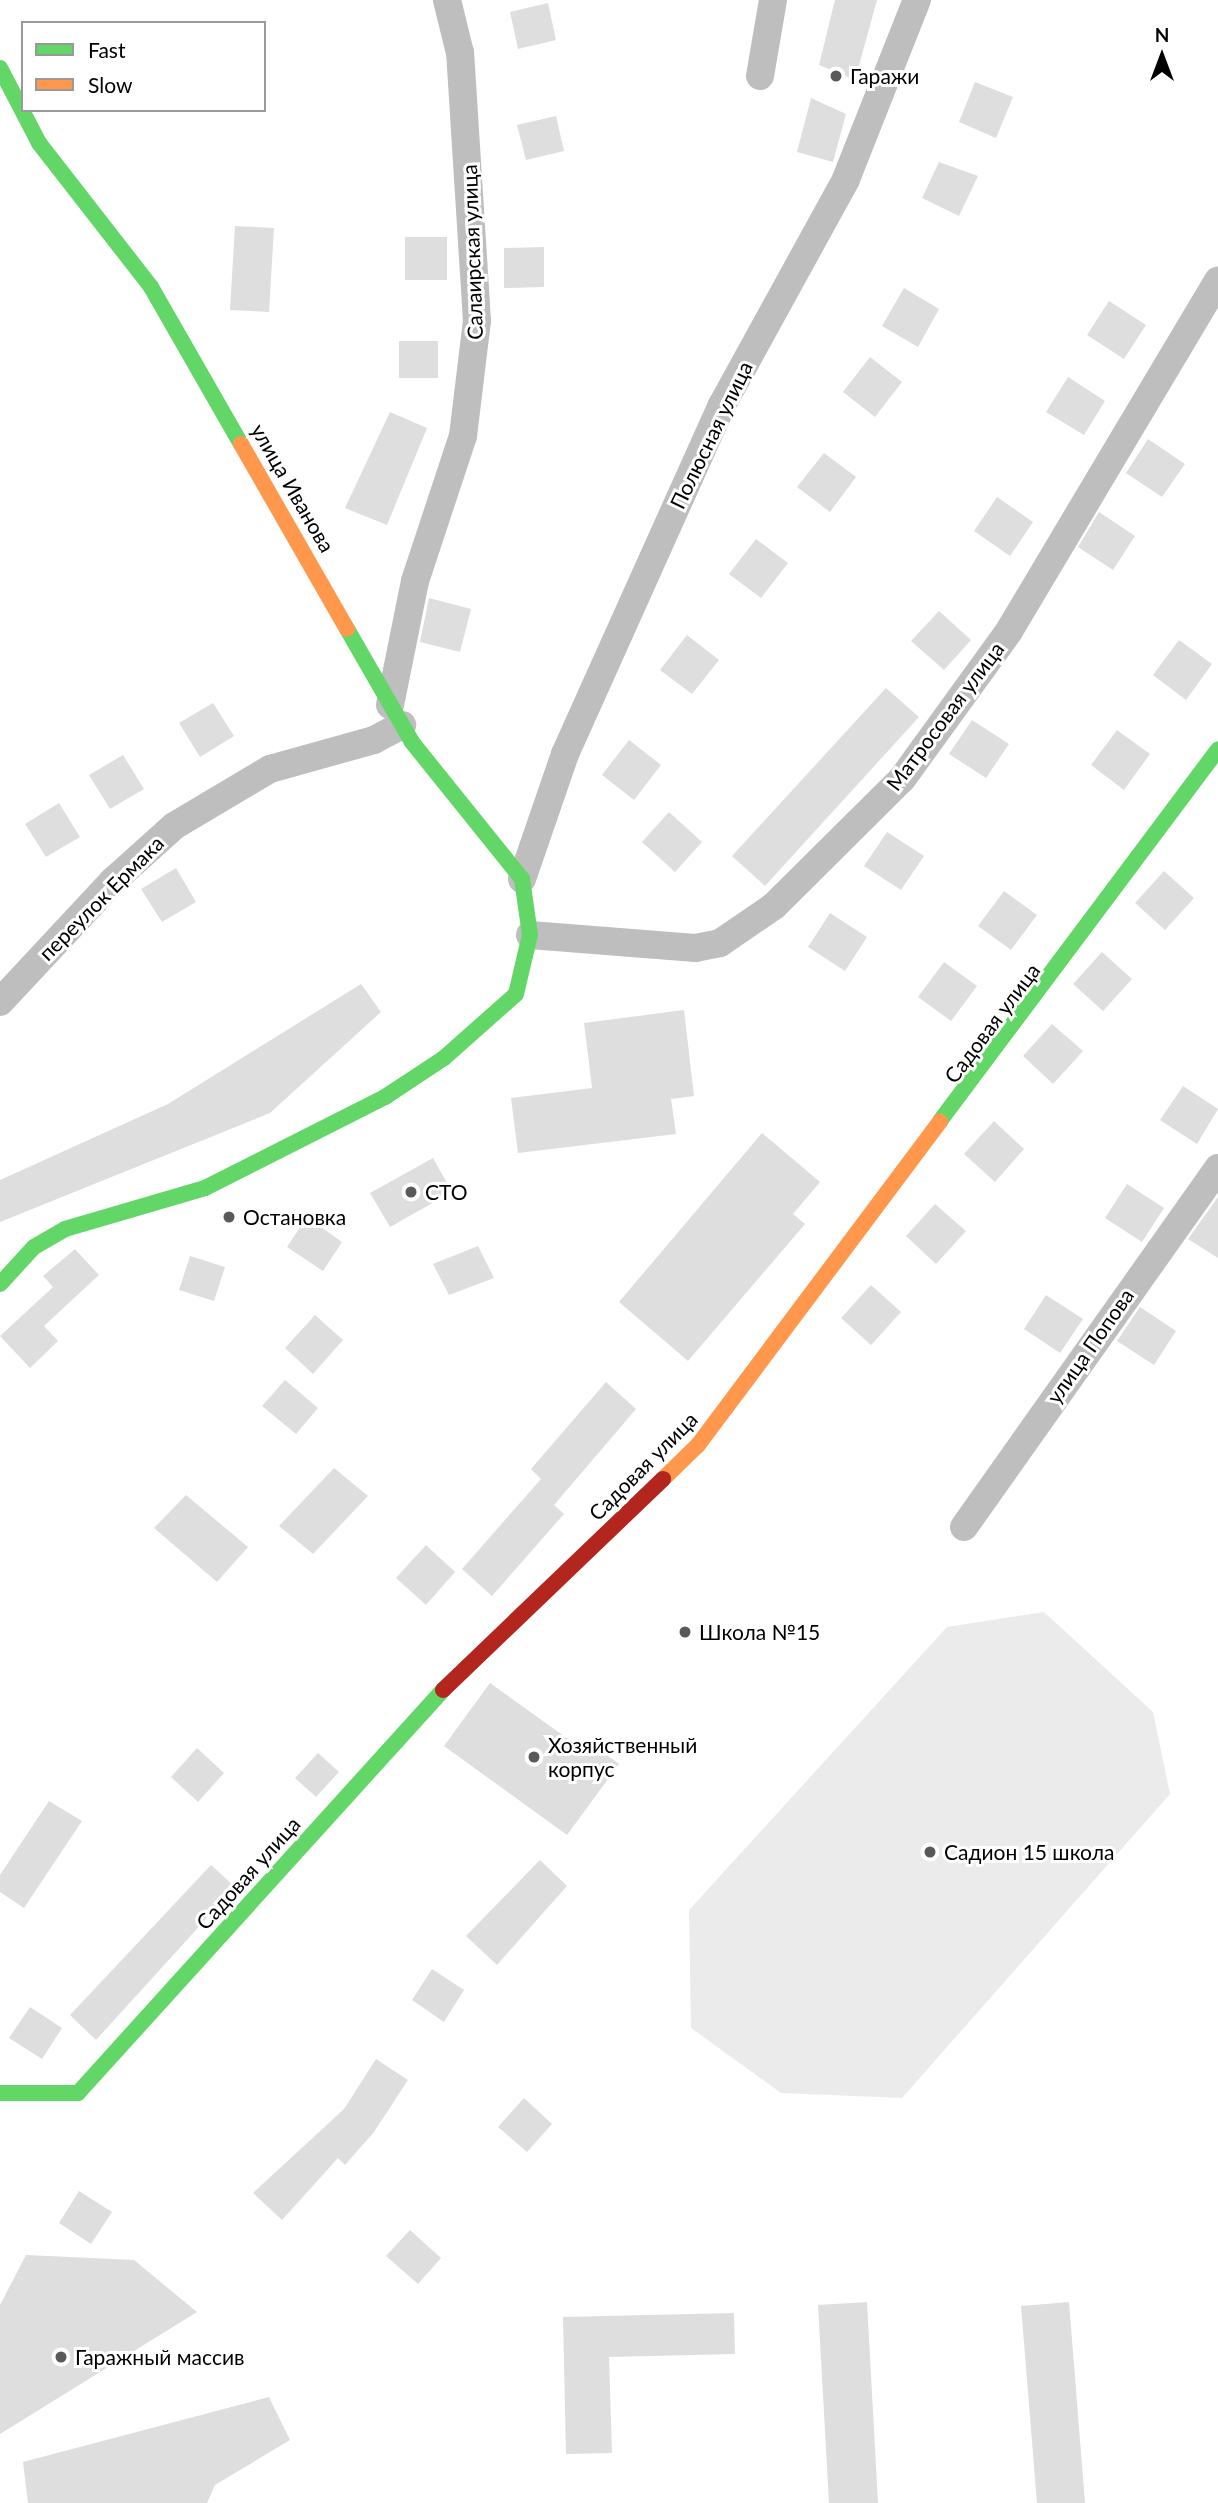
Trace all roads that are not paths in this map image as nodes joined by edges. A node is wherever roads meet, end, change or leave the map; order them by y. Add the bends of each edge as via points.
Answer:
1 (447, 0) edge
2 (773, 0) edge
3 (917, 0) edge
4 (0, 68) edge
5 (760, 76) dead end
6 (21, 108) edge
7 (23, 112) edge
8 (1218, 281) edge
9 (396, 715) junction
10 (1218, 749) edge
11 (522, 879) junction
12 (530, 935) junction
13 (0, 1002) edge
14 (1218, 1168) edge
15 (0, 1284) edge
16 (964, 1527) dead end
17 (0, 2094) edge

1 - 9 street, Салаирская улица via 460,53 477,321 463,436 415,582
2 - 5 street
3 - 11 street, Полюсная улица via 846,179 722,405 565,754
4 - 6 street, улица Иванова
7 - 9 street, улица Иванова via 39,143 152,287
8 - 12 street, Матросовая улица via 1009,631 902,779 774,906 730,938 695,948
9 - 11 street, улица Иванова via 460,808
9 - 13 street, переулок Ермака via 373,740 270,769 174,826 113,881
10 - 17 street, Садовая улица via 698,1445 446,1686 78,2092
11 - 12 street
12 - 15 street via 516,994 444,1058 385,1097 205,1188 65,1229 34,1247
14 - 16 street, улица Попова

